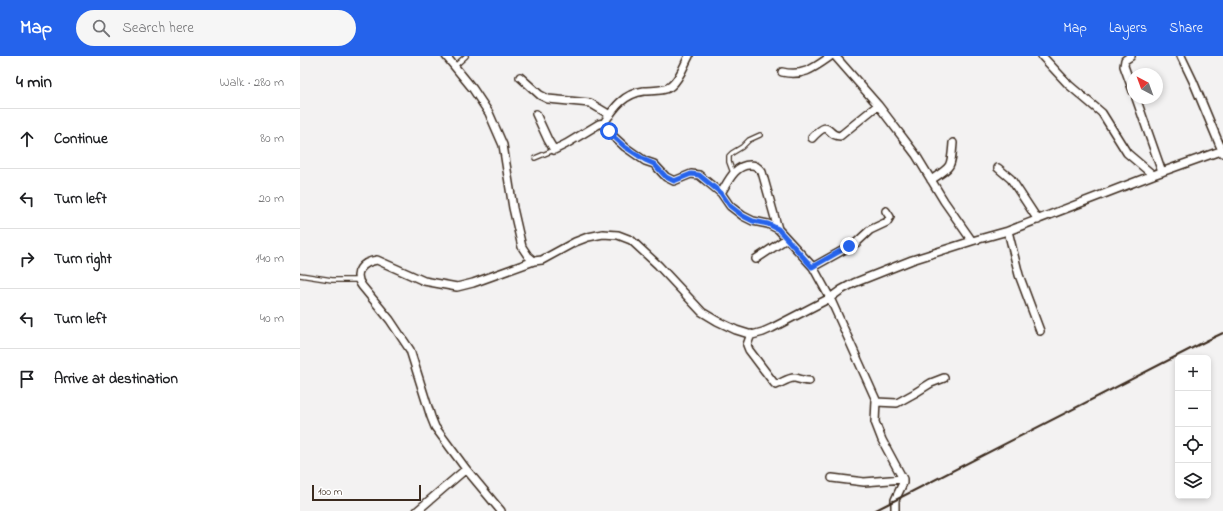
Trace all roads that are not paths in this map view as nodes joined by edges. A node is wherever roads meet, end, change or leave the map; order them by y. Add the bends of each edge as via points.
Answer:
1 (446, 56) edge
2 (466, 56) edge
3 (689, 56) edge
4 (831, 56) edge
5 (835, 56) edge
6 (1042, 56) edge
7 (1131, 56) edge
8 (1181, 56) edge
9 (455, 66) junction
10 (782, 72) dead end
11 (1127, 74) edge
12 (520, 77) dead end
13 (1138, 104) edge
14 (878, 105) junction
15 (536, 114) dead end
16 (610, 115) junction
17 (604, 123) junction
18 (760, 135) dead end
19 (812, 138) dead end
20 (952, 143) dead end
21 (554, 150) junction
22 (1223, 151) edge
23 (535, 158) dead end
24 (998, 168) dead end
25 (1162, 172) junction
26 (733, 173) junction
27 (1153, 175) junction
28 (931, 180) junction
29 (721, 193) junction
30 (886, 210) dead end
31 (1038, 220) junction
32 (778, 229) junction
33 (1008, 231) junction
34 (786, 238) junction
35 (972, 241) junction
36 (756, 259) dead end
37 (534, 261) junction
38 (812, 267) junction
39 (300, 276) edge
40 (358, 280) junction
41 (830, 298) junction
42 (1040, 331) dead end
43 (751, 334) junction
44 (944, 378) dead end
45 (809, 381) dead end
46 (876, 402) junction
47 (466, 469) junction
48 (832, 478) dead end
49 (903, 479) junction
50 (417, 511) edge
51 (501, 511) edge
52 (895, 511) edge

1 - 9 street
2 - 9 lane
3 - 16 street via 671,86 629,96 619,102
4 - 10 street via 811,70 791,74
5 - 14 street
6 - 27 street via 1102,113 1127,153
7 - 11 street via 1125,60
8 - 22 street
9 - 37 street via 489,113 503,145 522,247
12 - 16 street via 548,99 590,103
13 - 25 street
14 - 19 street via 840,136 824,128
14 - 28 street
15 - 21 street
16 - 17 street
17 - 21 street
17 - 29 street via 625,147 654,164 666,177 674,181 691,174 699,175
18 - 26 lane via 729,156
20 - 28 street via 949,166
21 - 23 lane
22 - 25 street
24 - 31 street via 1011,179
25 - 27 street
26 - 29 street
26 - 32 street via 746,165 760,169
27 - 31 street
28 - 35 street
29 - 32 street via 730,206 743,216
30 - 38 street via 890,217 888,222 870,230 856,243
31 - 33 street
32 - 34 street
33 - 35 street
33 - 42 street via 1019,275
34 - 36 street
34 - 38 street
35 - 41 street via 878,273 841,290
37 - 40 street via 457,287 424,281 378,260 364,264 358,273
37 - 43 street via 542,260 588,237 618,235 631,240 702,312 736,330
38 - 41 street
39 - 40 lane
40 - 47 street via 410,350 430,417
41 - 43 street via 763,332
41 - 46 street
43 - 45 street via 747,345 749,350 776,385 791,378
44 - 46 street via 930,383 897,403
46 - 49 street via 875,422
47 - 50 street
47 - 51 street
48 - 49 street via 864,482
49 - 52 street via 904,483 895,500

